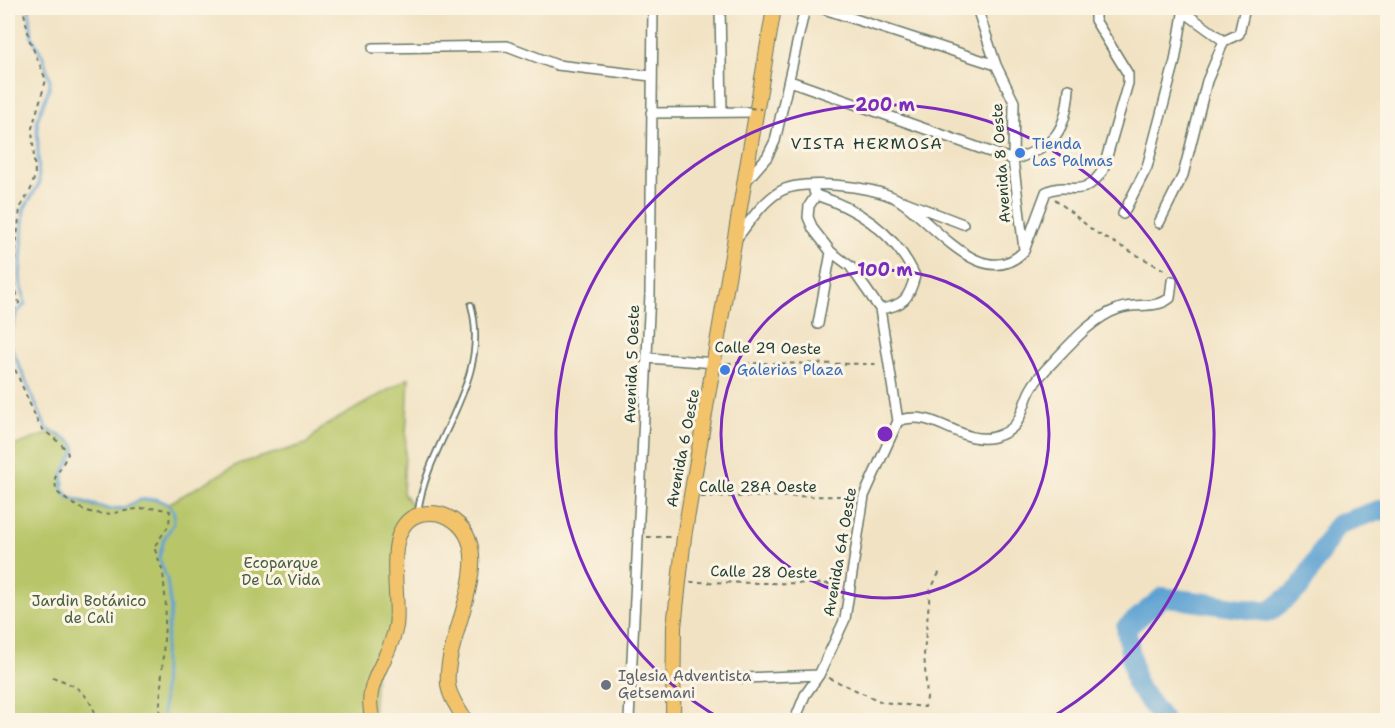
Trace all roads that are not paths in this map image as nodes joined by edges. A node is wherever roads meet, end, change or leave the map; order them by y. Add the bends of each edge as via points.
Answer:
1 (653, 8) edge
2 (720, 8) edge
3 (774, 8) edge
4 (805, 8) edge
5 (821, 8) edge
6 (977, 8) edge
7 (1095, 8) edge
8 (1245, 8) edge
9 (1184, 10) edge
10 (1224, 41) junction
11 (373, 48) dead end
12 (996, 64) junction
13 (651, 76) junction
14 (790, 81) junction
15 (1070, 89) dead end
16 (756, 110) junction
17 (722, 111) junction
18 (651, 113) junction
19 (1013, 159) junction
20 (743, 184) junction
21 (810, 184) junction
22 (816, 195) junction
23 (895, 198) junction
24 (1123, 214) dead end
25 (1159, 223) dead end
26 (963, 224) dead end
27 (736, 239) junction
28 (1024, 251) junction
29 (831, 252) junction
30 (1172, 281) road end
31 (471, 305) dead end
32 (880, 309) junction
33 (818, 324) dead end
34 (648, 358) junction
35 (716, 363) junction
36 (898, 421) junction
37 (417, 515) junction
38 (819, 675) junction
39 (744, 678) road end
40 (373, 720) edge
41 (465, 720) edge
42 (629, 720) edge
43 (673, 720) edge
44 (795, 720) edge

1 - 13 street, Avenida 5 Oeste
2 - 17 street
3 - 16 main road, Avenida 6 Oeste
4 - 14 street
5 - 12 street
6 - 12 street, Avenida 8 Oeste
7 - 28 street via 1095,20 1127,69 1128,83 1103,170 1096,180 1076,190 1046,192
8 - 10 street via 1239,34
9 - 10 street
9 - 24 street via 1147,167
10 - 25 street via 1207,81 1183,175
11 - 13 street via 507,46 557,64
12 - 19 street, Avenida 8 Oeste via 1014,102
13 - 18 street, Avenida 5 Oeste
14 - 19 street
14 - 20 street via 775,141 767,157
15 - 19 street via 1067,117 1053,141
16 - 17 street
16 - 20 main road, Avenida 6 Oeste
17 - 18 street
18 - 34 street, Avenida 5 Oeste
19 - 28 street, Avenida 8 Oeste
20 - 27 main road, Avenida 6 Oeste
21 - 22 street
21 - 23 street via 850,186
21 - 27 street via 780,191 756,212
22 - 29 street via 808,217
22 - 32 street via 846,204 900,246 915,276 904,302
23 - 26 street
23 - 28 street via 959,251 981,261 997,264 1018,258
27 - 35 main road, Avenida 6 Oeste
29 - 32 street via 850,266
29 - 33 street
30 - 36 street via 1170,298 1163,304 1117,309 1072,342 1030,390 1019,420 1008,433 975,437 928,419 911,416
31 - 37 lane via 476,347 470,378 420,491
32 - 36 street
34 - 35 street, Calle 29 Oeste
34 - 42 street, Avenida 5 Oeste
35 - 43 main road, Avenida 6 Oeste via 678,581
36 - 38 street, Avenida 6A Oeste via 864,496 845,619
37 - 40 main road via 401,529 396,543 396,626 370,687
37 - 41 main road via 433,512 449,518 471,548 471,580 447,672 449,691
38 - 39 street
38 - 44 street, Avenida 6A Oeste

